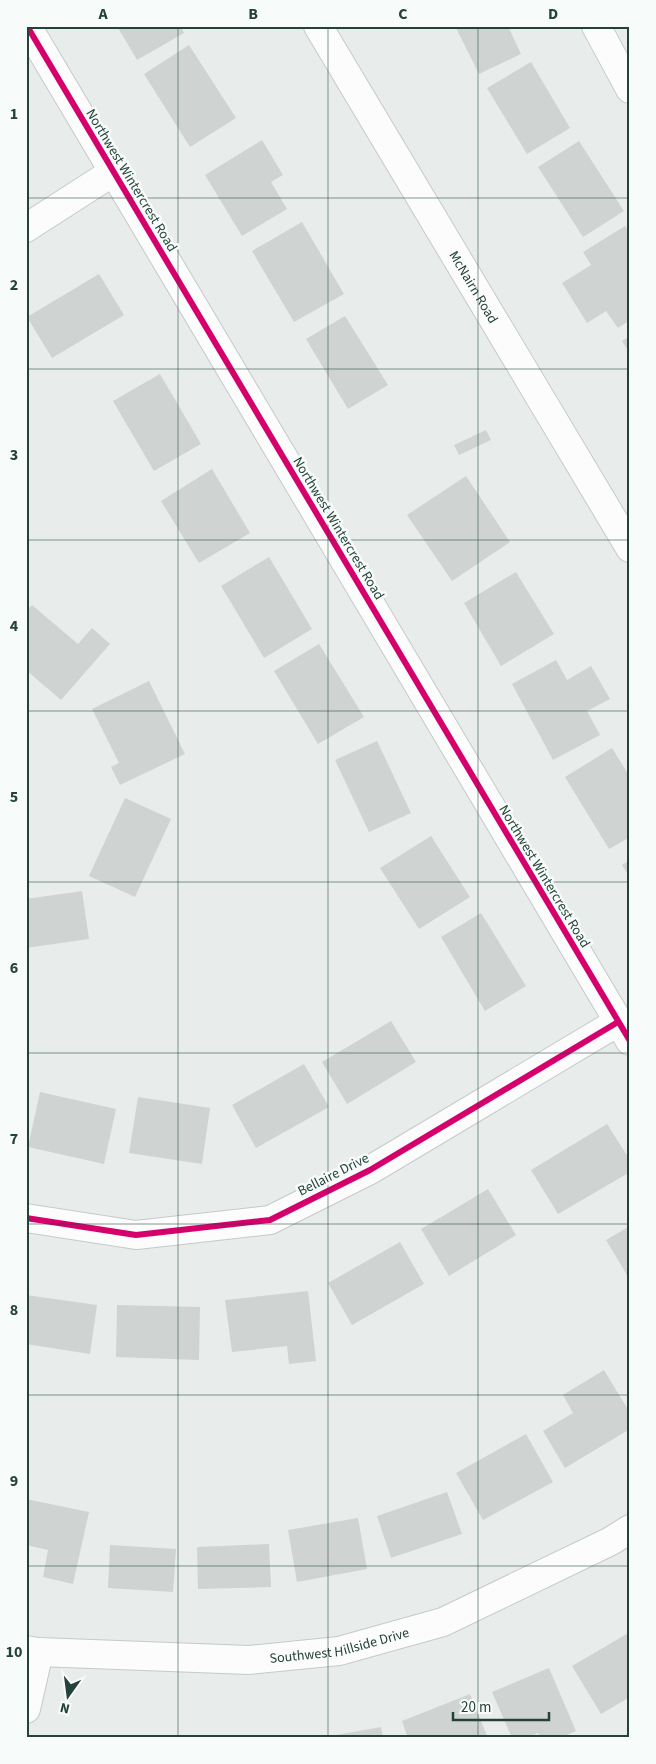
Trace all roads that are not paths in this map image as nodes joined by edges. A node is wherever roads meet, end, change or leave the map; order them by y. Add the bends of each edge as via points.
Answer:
1 (27, 26) edge
2 (318, 26) edge
3 (596, 26) edge
4 (630, 88) edge
5 (113, 172) junction
6 (26, 228) edge
7 (630, 548) edge
8 (624, 1032) edge
9 (26, 1218) edge
10 (630, 1529) edge
11 (33, 1651) edge
12 (26, 1709) edge

1 - 5 street, Northwest Wintercrest Road
2 - 7 street, McNairn Road
3 - 4 street
5 - 6 street
5 - 8 street, Northwest Wintercrest Road
8 - 9 street, Bellaire Drive via 370,1170 270,1220 136,1235
10 - 11 street, Southwest Hillside Drive via 443,1622 339,1651 249,1660
11 - 12 street

